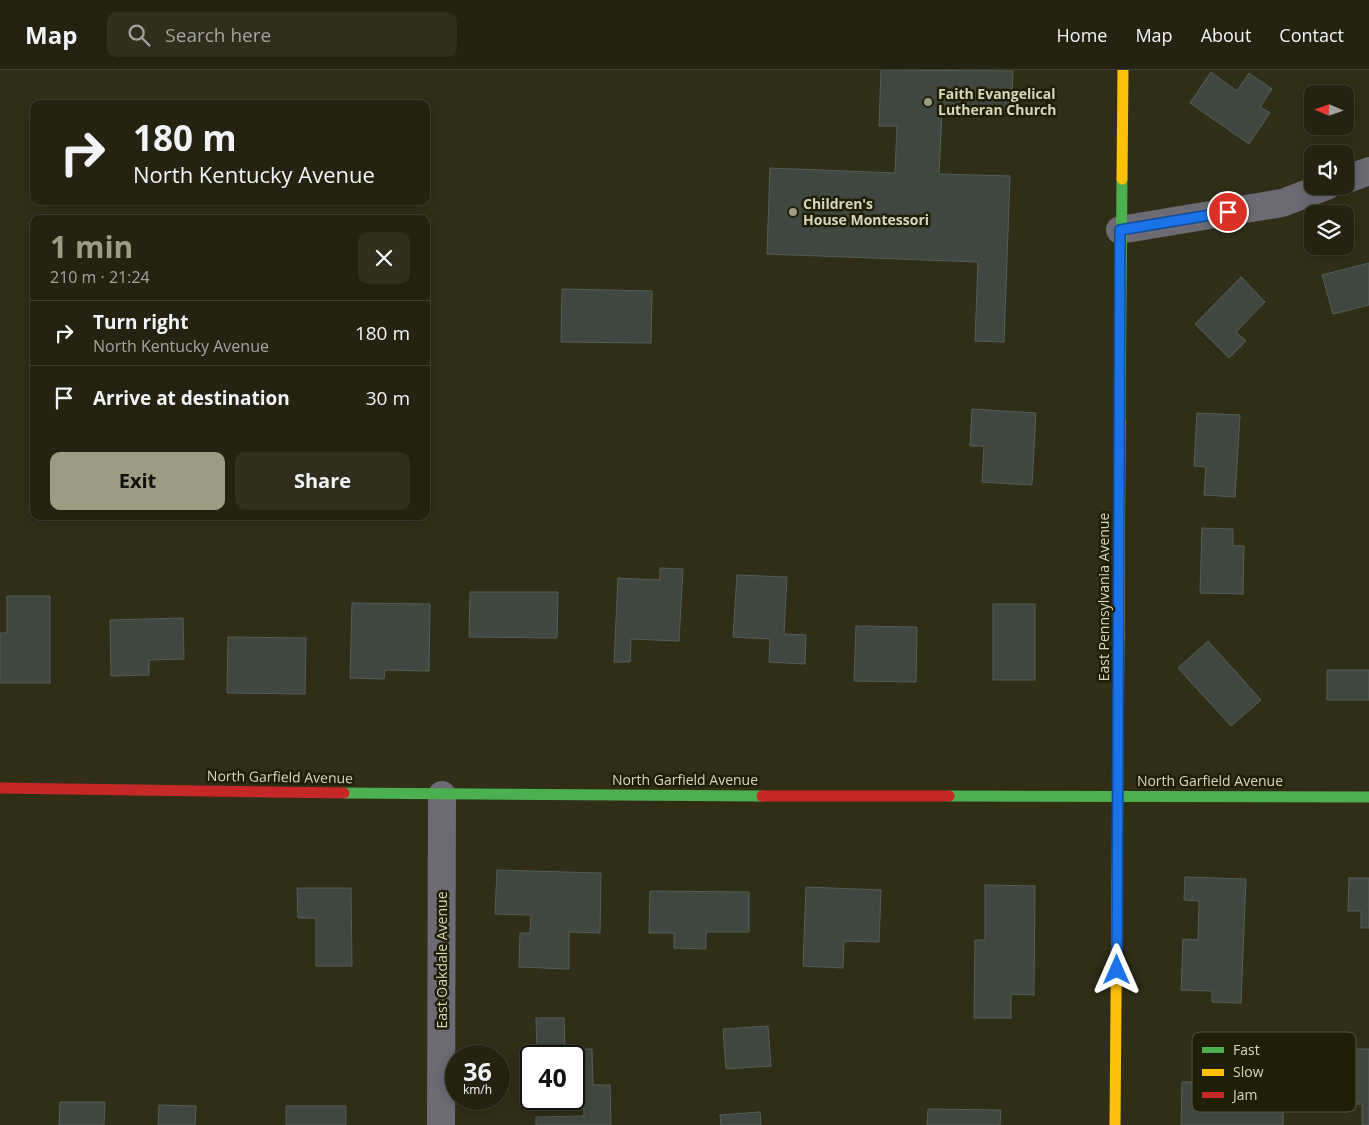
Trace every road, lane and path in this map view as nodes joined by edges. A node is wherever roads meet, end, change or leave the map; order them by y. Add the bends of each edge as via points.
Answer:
1 (1123, 70) edge
2 (1369, 171) edge
3 (1354, 177) edge
4 (1304, 195) edge
5 (1120, 230) junction
6 (0, 788) edge
7 (442, 795) junction
8 (1118, 796) junction
9 (1369, 797) edge
10 (441, 1125) edge
11 (1115, 1125) edge

1 - 5 street, East Pennsylvania Avenue
2 - 3 street
4 - 5 street via 1282,203
5 - 8 street, East Pennsylvania Avenue
6 - 7 street, North Garfield Avenue
7 - 8 street, North Garfield Avenue
7 - 10 street, East Oakdale Avenue
8 - 9 street, North Garfield Avenue
8 - 11 street, East Pennsylvania Avenue

